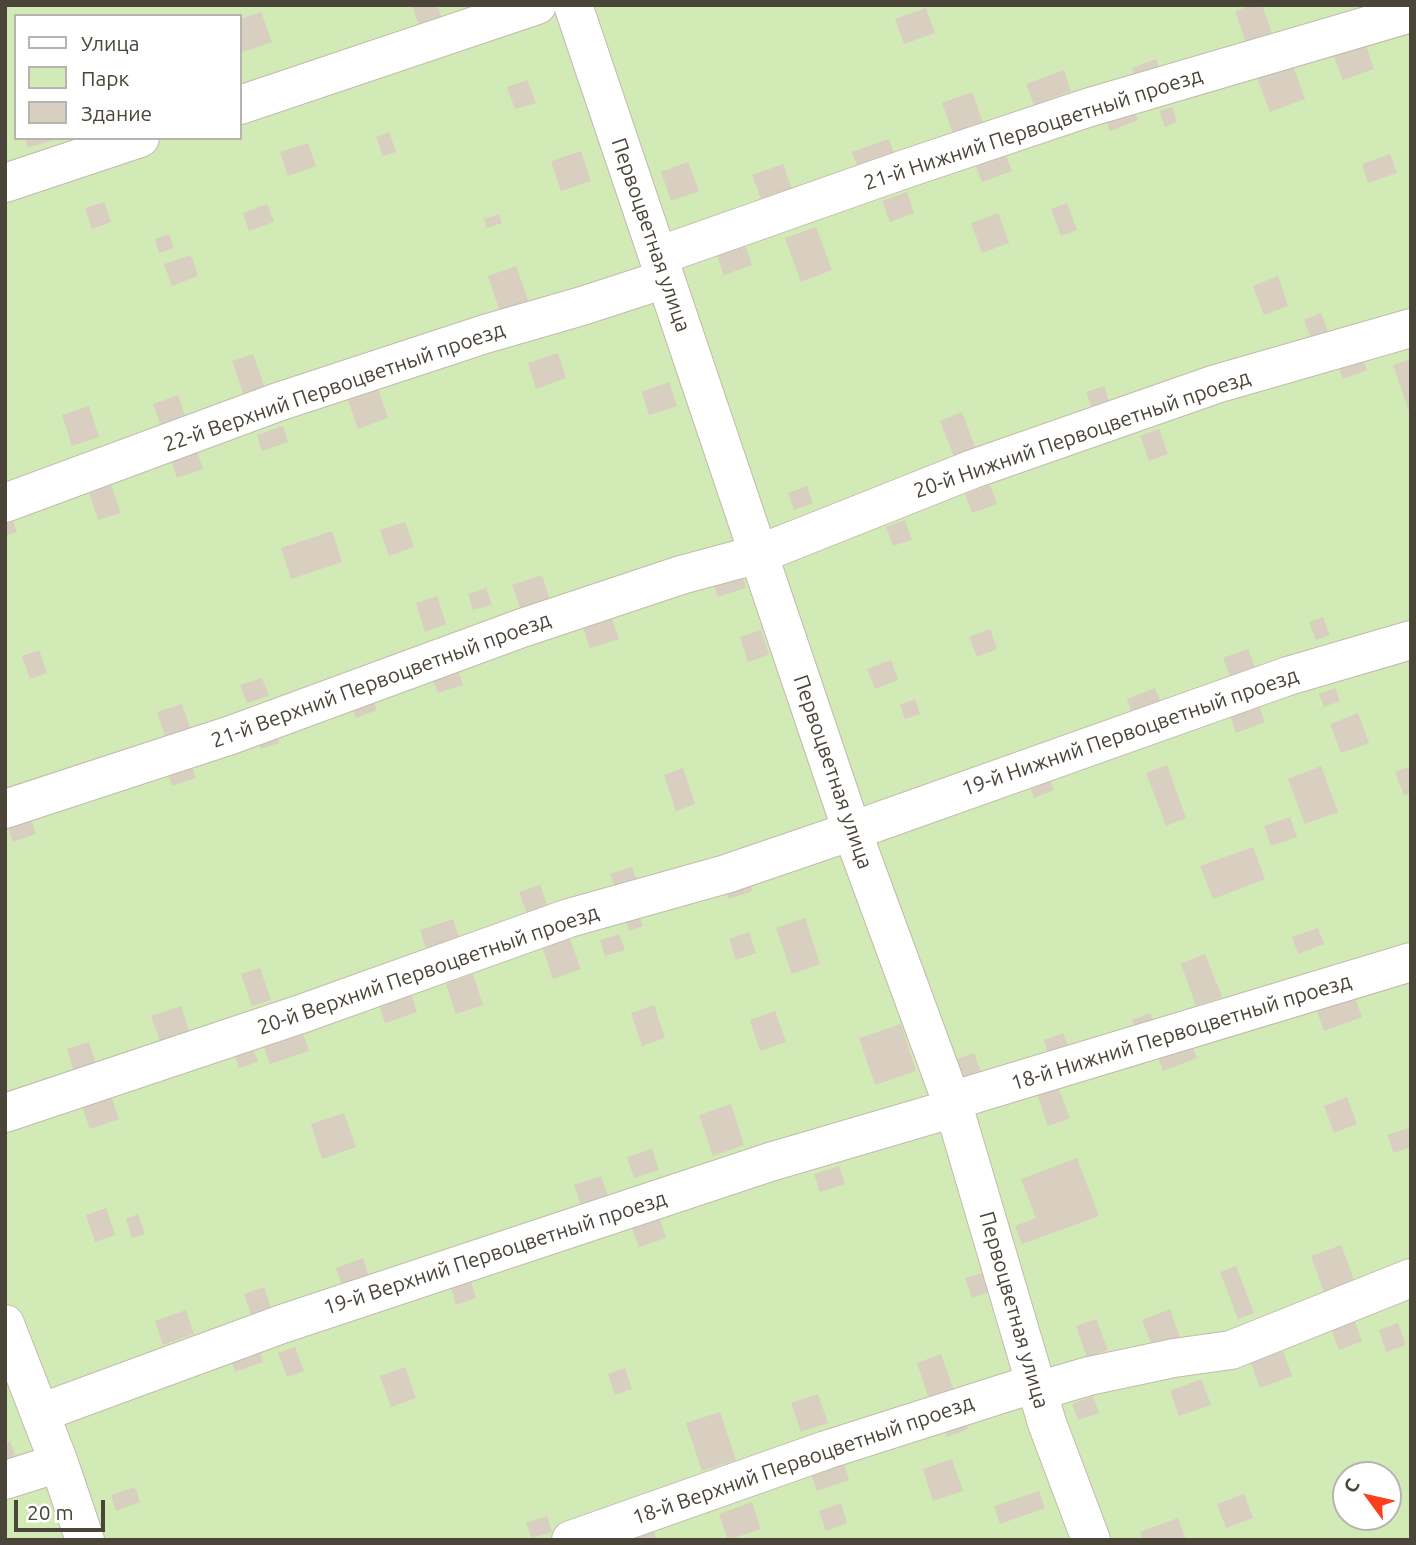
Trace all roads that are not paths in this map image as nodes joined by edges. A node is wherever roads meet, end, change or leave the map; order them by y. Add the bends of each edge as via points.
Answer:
1 (537, 5) edge
2 (573, 5) edge
3 (1411, 13) edge
4 (242, 104) edge
5 (134, 140) edge
6 (5, 183) edge
7 (662, 267) junction
8 (1411, 328) edge
9 (5, 503) edge
10 (759, 554) junction
11 (1411, 640) edge
12 (5, 809) edge
13 (852, 831) junction
14 (1411, 962) edge
15 (953, 1104) junction
16 (5, 1113) edge
17 (1411, 1278) edge
18 (5, 1324) edge
19 (1037, 1387) junction
20 (40, 1413) junction
21 (59, 1463) junction
22 (5, 1480) edge
23 (85, 1540) edge
24 (571, 1540) edge
25 (1091, 1540) edge

1 - 4 lane
2 - 7 lane, Первоцветная улица
3 - 7 lane, 21-й Нижний Первоцветный проезд via 1087,108 905,169
5 - 6 lane
7 - 9 lane, 22-й Верхний Первоцветный проезд via 582,306 278,402
7 - 10 lane, Первоцветная улица
8 - 10 lane, 20-й Нижний Первоцветный проезд via 1216,384 973,469
10 - 12 lane, 21-й Верхний Первоцветный проезд via 535,623 231,735
10 - 13 lane, Первоцветная улица
11 - 13 lane, 19-й Нижний Первоцветный проезд via 1287,676
13 - 15 lane, Первоцветная улица
13 - 16 lane, 20-й Верхний Первоцветный проезд via 726,874 569,918
14 - 15 lane, 18-й Нижний Первоцветный проезд
15 - 19 lane, Первоцветная улица
15 - 20 lane, 19-й Верхний Первоцветный проезд via 282,1324
17 - 19 lane, 18-й Верхний Первоцветный проезд via 1231,1349
18 - 20 lane
19 - 24 lane, 18-й Верхний Первоцветный проезд via 826,1450
19 - 25 lane, Первоцветная улица
20 - 21 lane
21 - 22 lane
21 - 23 lane

